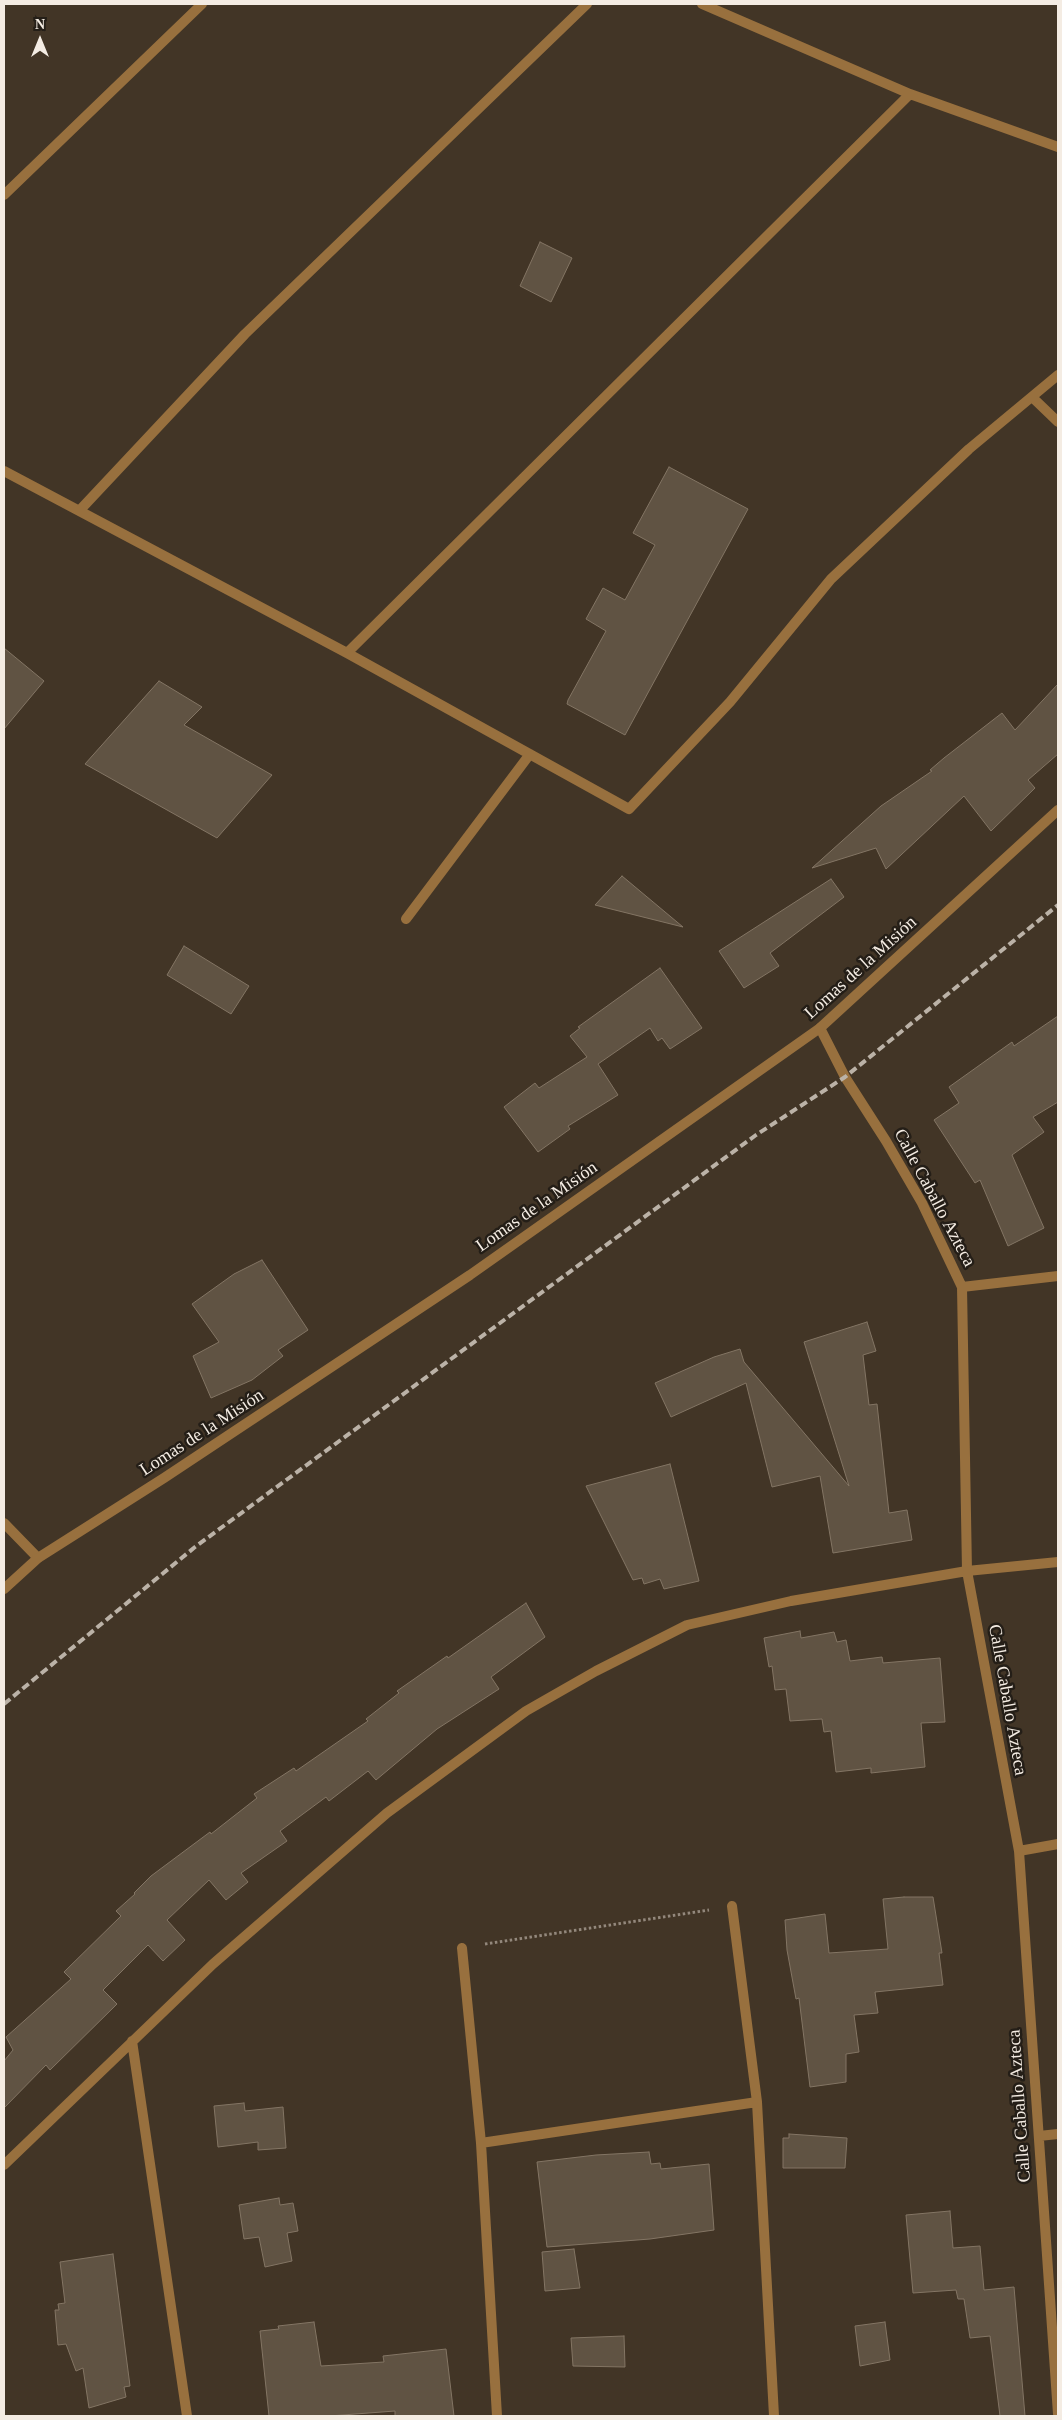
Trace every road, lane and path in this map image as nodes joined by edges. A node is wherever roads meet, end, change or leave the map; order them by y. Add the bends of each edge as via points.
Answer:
1 (202, 4) edge
2 (587, 4) edge
3 (702, 4) edge
4 (910, 94) junction
5 (1058, 148) edge
6 (4, 195) edge
7 (1058, 375) edge
8 (1032, 397) junction
9 (1058, 422) edge
10 (4, 471) edge
11 (80, 510) junction
12 (347, 653) junction
13 (530, 754) junction
14 (1058, 810) edge
15 (406, 919) dead end
16 (820, 1028) junction
17 (1058, 1276) edge
18 (962, 1287) junction
19 (4, 1523) edge
20 (38, 1558) junction
21 (1058, 1562) edge
22 (967, 1571) junction
23 (4, 1589) edge
24 (1058, 1844) edge
25 (1018, 1851) junction
26 (732, 1906) joint
27 (462, 1948) joint
28 (132, 2041) junction
29 (757, 2102) junction
30 (1058, 2134) edge
31 (1039, 2136) junction
32 (481, 2143) junction
33 (4, 2165) edge
34 (1058, 2414) edge
35 (186, 2416) edge
36 (497, 2416) edge
37 (774, 2416) edge

1 - 6 street
2 - 11 street via 245,334
3 - 4 street
4 - 5 street
4 - 12 street
7 - 8 street
8 - 9 street
8 - 13 street via 969,449 831,579 730,702 629,809
10 - 11 street
11 - 12 street
12 - 13 street
13 - 15 street
14 - 16 street, Lomas de la Misión
16 - 18 street, Calle Caballo Azteca via 845,1078 922,1203
16 - 20 street, Lomas de la Misión via 470,1274
17 - 18 street
18 - 22 street, Calle Caballo Azteca
19 - 20 street
20 - 23 street, Lomas de la Misión
21 - 22 street
22 - 25 street, Calle Caballo Azteca
22 - 28 street via 791,1600 687,1626 596,1670 526,1711 387,1814 213,1964
24 - 25 street
25 - 31 street, Calle Caballo Azteca
26 - 27 path
26 - 29 street
27 - 32 street
28 - 33 street
28 - 35 street
29 - 32 street
29 - 37 street
30 - 31 street
31 - 34 street, Calle Caballo Azteca
32 - 36 street

